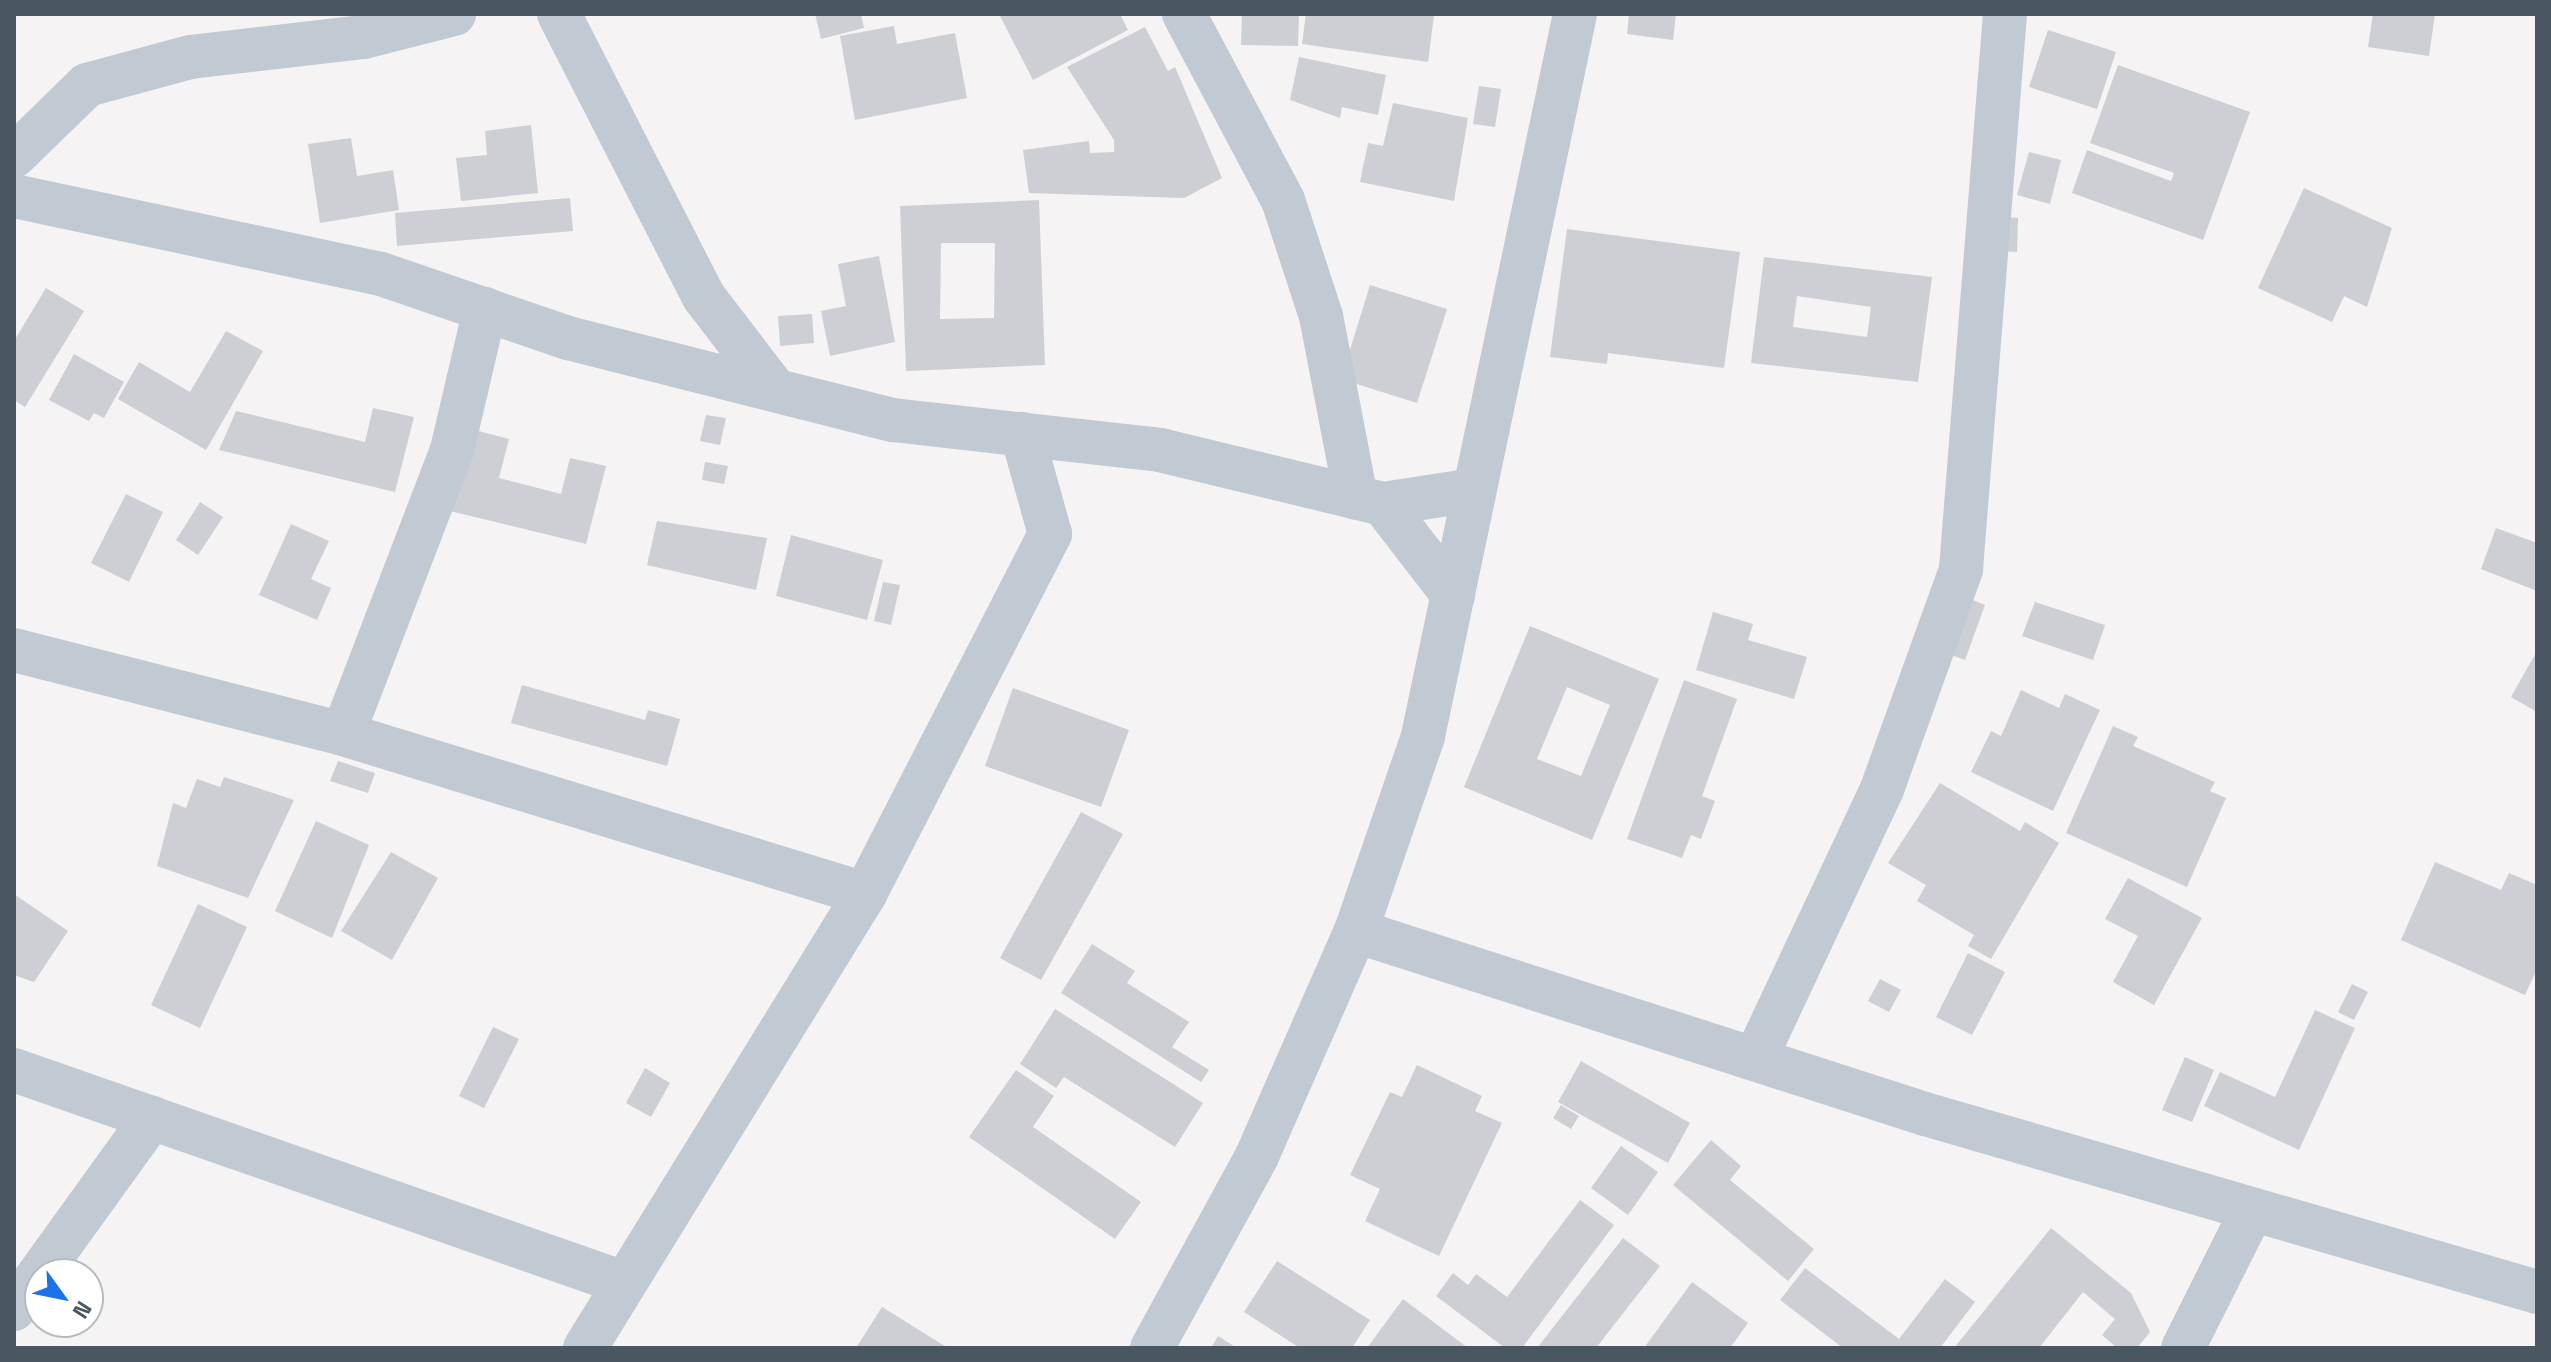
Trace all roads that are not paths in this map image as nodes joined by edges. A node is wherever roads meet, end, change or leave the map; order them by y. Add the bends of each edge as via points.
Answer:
1 (454, 14) edge
2 (559, 14) edge
3 (1184, 14) edge
4 (1575, 14) edge
5 (2005, 14) edge
6 (14, 156) edge
7 (14, 196) edge
8 (485, 309) junction
9 (775, 390) junction
10 (1022, 434) junction
11 (1474, 490) junction
12 (1369, 501) junction
13 (1453, 595) junction
14 (14, 650) edge
15 (343, 734) junction
16 (865, 894) junction
17 (1356, 931) junction
18 (1757, 1055) junction
19 (14, 1070) edge
20 (152, 1118) junction
21 (2251, 1212) junction
22 (624, 1283) junction
23 (2537, 1292) edge
24 (14, 1309) edge
25 (585, 1348) edge
26 (1152, 1348) edge
27 (2183, 1348) edge

1 - 6 street via 364,37 190,57 87,85
2 - 9 street via 704,297
3 - 12 street via 1283,200 1321,316
4 - 11 street
5 - 18 street via 1961,569 1882,789
7 - 8 street via 366,270
8 - 9 street
8 - 15 street via 452,450
9 - 10 street via 893,420
10 - 12 street via 1160,450
10 - 16 street via 1050,534
11 - 12 street
11 - 13 street
12 - 13 street
13 - 17 street via 1423,736
14 - 15 street
15 - 16 street
16 - 22 street
17 - 18 street via 1555,1000
17 - 26 street via 1257,1156
18 - 21 street
19 - 20 street
20 - 22 street
20 - 24 street
21 - 23 street
21 - 27 street
22 - 25 street

